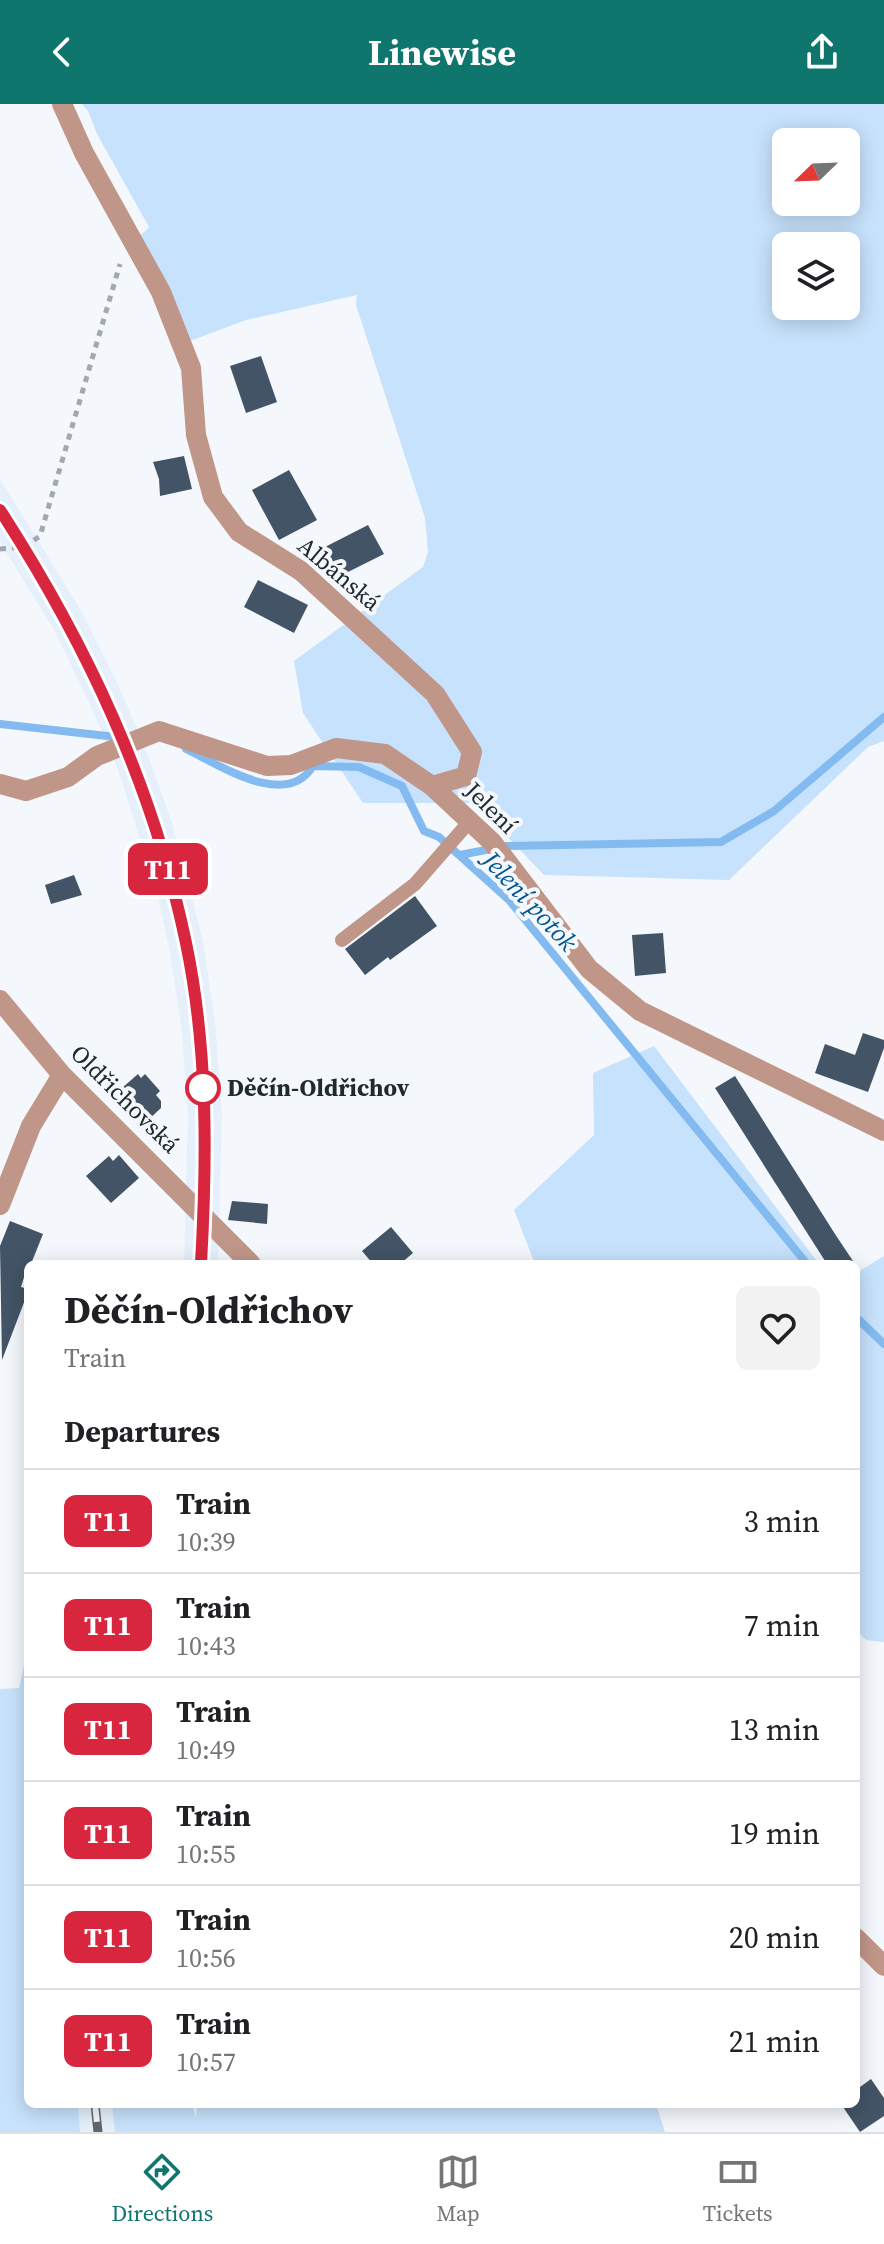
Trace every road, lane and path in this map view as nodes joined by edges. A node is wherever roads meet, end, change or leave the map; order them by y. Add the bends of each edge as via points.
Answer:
1 (62, 104) edge
2 (129, 234) junction
3 (0, 549) edge
4 (0, 784) edge
5 (432, 786) junction
6 (470, 821) junction
7 (342, 940) dead end
8 (0, 1000) edge
9 (62, 1075) junction
10 (884, 1131) edge
11 (0, 1205) edge
12 (247, 1260) edge
13 (860, 1942) edge
14 (884, 1966) edge

1 - 2 street
2 - 3 path via 40,536 24,547
2 - 5 street, Albánská via 161,292 191,368 196,435 213,497 239,532 301,571 435,694 472,752 466,776
4 - 5 street, Jelení via 26,791 68,777 97,756 159,731 267,766 291,765 336,748 385,754
5 - 6 street, Jelení
6 - 7 lane via 415,884
6 - 10 street, Jelení via 589,969 640,1011
8 - 9 street, Oldřichovská
9 - 11 street via 31,1126
9 - 12 street, Oldřichovská
13 - 14 street

